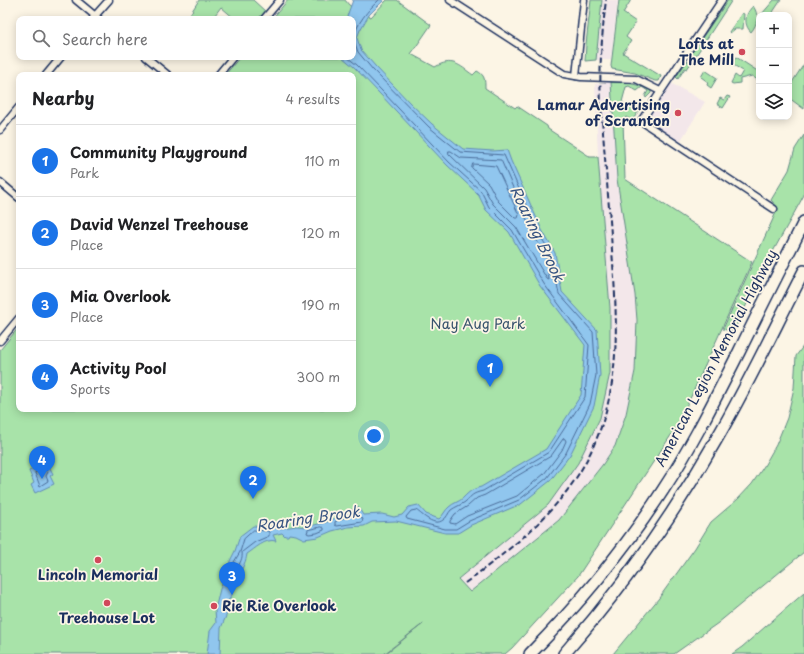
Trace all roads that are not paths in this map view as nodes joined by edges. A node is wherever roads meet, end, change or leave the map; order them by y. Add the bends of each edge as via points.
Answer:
1 (76, 0) edge
2 (108, 0) edge
3 (280, 0) edge
4 (450, 0) edge
5 (584, 0) edge
6 (722, 0) edge
7 (93, 16) edge
8 (96, 16) edge
9 (267, 16) edge
10 (58, 60) edge
11 (150, 60) edge
12 (230, 60) edge
13 (48, 72) edge
14 (164, 72) edge
15 (220, 72) edge
16 (576, 76) junction
17 (660, 91) junction
18 (16, 111) edge
19 (0, 130) edge
20 (0, 182) edge
21 (16, 195) edge
22 (774, 209) dead end
23 (804, 222) edge
24 (804, 271) edge
25 (16, 322) edge
26 (0, 341) edge
27 (530, 654) edge
28 (564, 654) edge

1 - 7 street
2 - 8 street
3 - 9 street
4 - 16 street via 564,74
5 - 16 street
6 - 17 street
10 - 13 street
11 - 14 street
12 - 15 street
16 - 17 street via 636,80
17 - 22 street via 640,121
18 - 19 street
20 - 21 street
23 - 27 highway, American Legion Memorial Highway via 712,404 667,484 609,566
24 - 28 highway via 736,404 692,480 640,558
25 - 26 street

